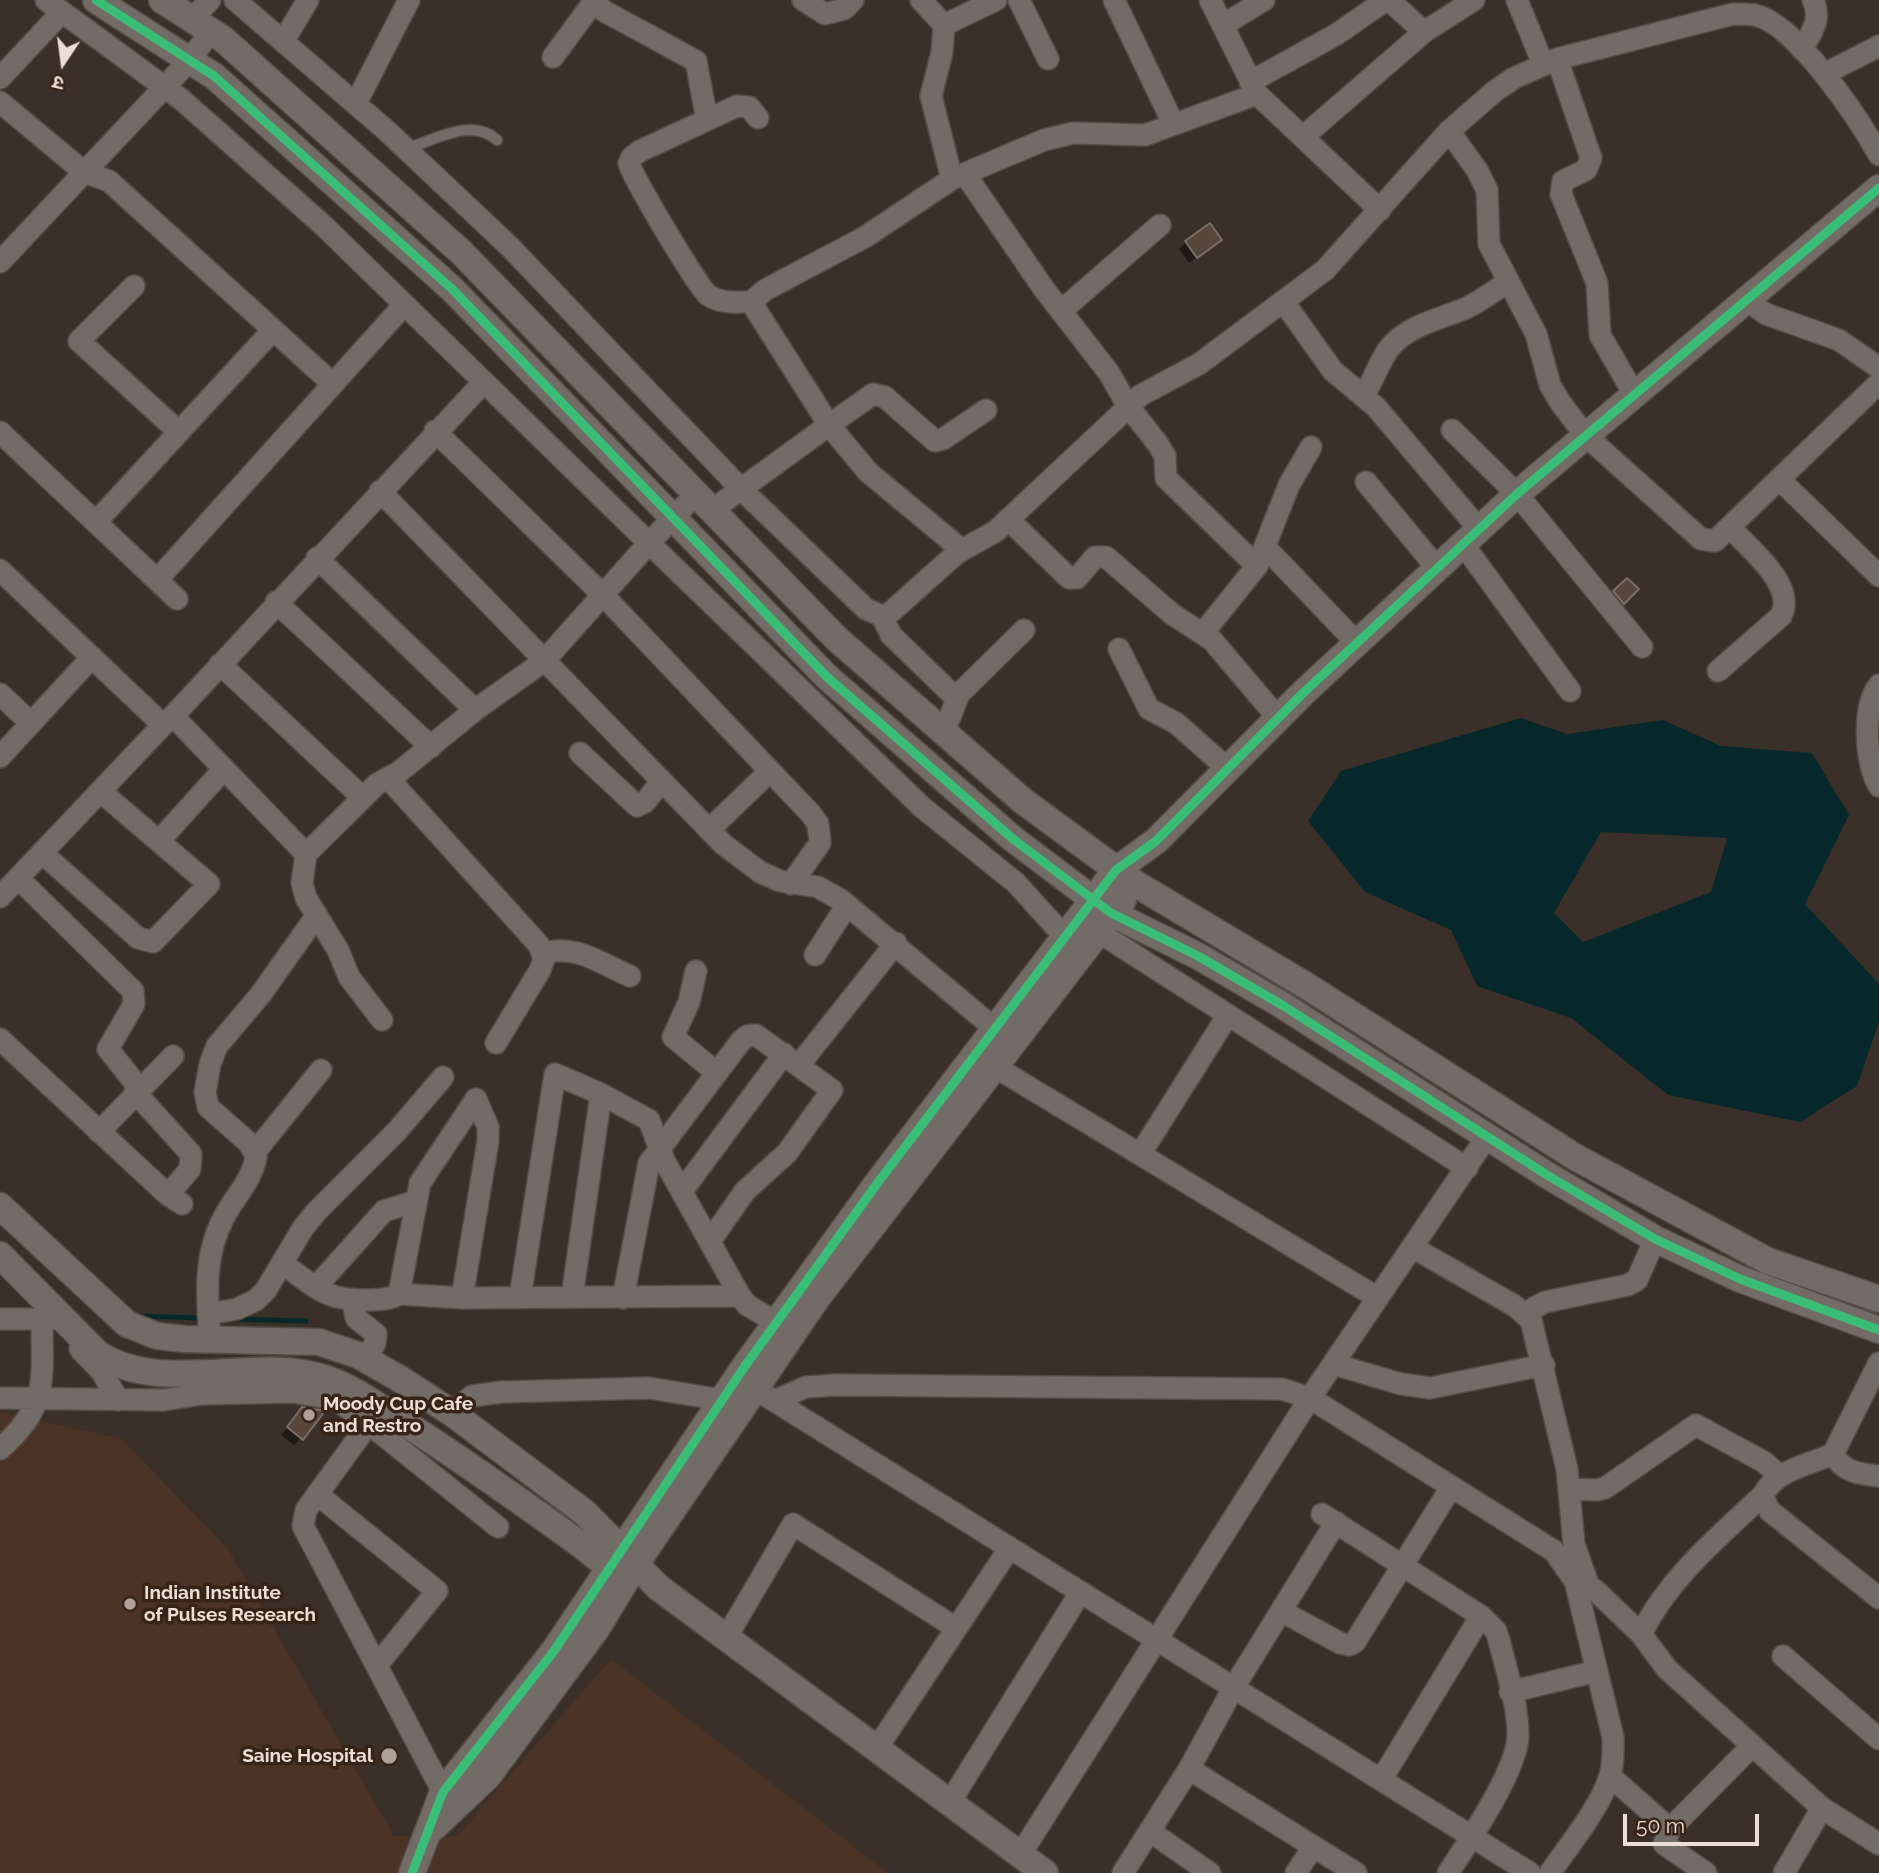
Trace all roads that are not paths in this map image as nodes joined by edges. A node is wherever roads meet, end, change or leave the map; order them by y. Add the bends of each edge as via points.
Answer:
1 (96, 0) edge
2 (162, 0) edge
3 (235, 0) edge
4 (308, 0) edge
5 (409, 0) edge
6 (594, 0) edge
7 (803, 0) edge
8 (853, 0) edge
9 (921, 0) edge
10 (996, 0) edge
11 (1019, 0) edge
12 (1114, 0) edge
13 (1210, 0) edge
14 (1264, 0) edge
15 (1387, 0) edge
16 (1474, 0) edge
17 (1517, 0) edge
18 (1813, 0) edge
19 (54, 6) edge
20 (204, 17) edge
21 (1223, 24) junction
22 (944, 25) junction
23 (1424, 32) junction
24 (284, 40) junction
25 (1879, 46) edge
26 (1802, 49) junction
27 (553, 57) dead end
28 (1048, 59) dead end
29 (189, 61) junction
30 (1550, 62) junction
31 (1824, 74) junction
32 (0, 78) edge
33 (164, 86) junction
34 (1254, 88) junction
35 (0, 102) edge
36 (356, 103) junction
37 (758, 118) dead end
38 (707, 120) junction
39 (1173, 123) junction
40 (1449, 131) junction
41 (1304, 136) junction
42 (496, 140) dead end
43 (406, 149) junction
44 (1879, 155) edge
45 (84, 172) junction
46 (958, 176) junction
47 (1879, 188) edge
48 (1380, 210) junction
49 (1160, 225) dead end
50 (0, 262) edge
51 (1508, 282) junction
52 (134, 286) dead end
53 (1746, 300) junction
54 (1283, 301) junction
55 (751, 302) junction
56 (404, 305) junction
57 (1061, 311) junction
58 (273, 330) junction
59 (1879, 368) edge
60 (483, 383) junction
61 (1879, 383) edge
62 (332, 384) junction
63 (1634, 394) junction
64 (1363, 396) junction
65 (1128, 406) junction
66 (986, 410) dead end
67 (829, 425) junction
68 (1452, 430) dead end
69 (177, 431) junction
70 (435, 431) junction
71 (0, 432) edge
72 (1586, 435) junction
73 (1311, 446) dead end
74 (1779, 479) junction
75 (1366, 482) dead end
76 (741, 489) junction
77 (380, 491) junction
78 (1517, 494) junction
79 (703, 503) junction
80 (672, 517) junction
81 (1008, 519) junction
82 (96, 522) junction
83 (1730, 527) junction
84 (1471, 536) junction
85 (649, 543) junction
86 (962, 550) junction
87 (1262, 557) junction
88 (317, 558) junction
89 (1437, 568) junction
90 (0, 570) edge
91 (1879, 576) edge
92 (157, 580) junction
93 (602, 594) junction
94 (177, 599) dead end
95 (276, 602) junction
96 (882, 616) junction
97 (1024, 630) dead end
98 (1203, 633) junction
99 (1357, 643) junction
100 (1642, 647) dead end
101 (1119, 649) dead end
102 (92, 657) junction
103 (544, 661) junction
104 (220, 664) junction
105 (1718, 671) dead end
106 (1879, 685) edge
107 (1570, 691) dead end
108 (0, 694) edge
109 (956, 698) junction
110 (475, 710) junction
111 (1278, 718) junction
112 (168, 720) junction
113 (31, 723) junction
114 (944, 733) junction
115 (431, 747) junction
116 (580, 753) dead end
117 (0, 757) edge
118 (224, 769) junction
119 (1228, 769) junction
120 (770, 771) junction
121 (388, 778) junction
122 (662, 781) junction
123 (1879, 786) edge
124 (100, 792) junction
125 (362, 797) junction
126 (709, 830) junction
127 (159, 841) junction
128 (42, 853) junction
129 (306, 854) junction
130 (1126, 877) junction
131 (18, 878) junction
132 (791, 884) junction
133 (0, 897) edge
134 (847, 905) junction
135 (1100, 914) junction
136 (317, 915) junction
137 (1064, 936) junction
138 (896, 943) junction
139 (542, 953) junction
140 (815, 955) dead end
141 (696, 971) dead end
142 (629, 976) dead end
143 (1228, 1015) junction
144 (382, 1020) dead end
145 (994, 1028) junction
146 (0, 1039) edge
147 (496, 1043) dead end
148 (173, 1056) dead end
149 (792, 1060) junction
150 (984, 1060) junction
151 (321, 1070) dead end
152 (717, 1073) junction
153 (443, 1077) dead end
154 (137, 1090) junction
155 (601, 1094) junction
156 (99, 1132) junction
157 (1488, 1135) junction
158 (660, 1149) junction
159 (255, 1152) junction
160 (1141, 1153) junction
161 (1467, 1168) junction
162 (682, 1191) junction
163 (416, 1201) junction
164 (0, 1206) edge
165 (1655, 1239) junction
166 (710, 1241) junction
167 (1412, 1247) junction
168 (0, 1255) edge
169 (283, 1264) junction
170 (0, 1271) edge
171 (316, 1287) junction
172 (398, 1294) junction
173 (740, 1296) junction
174 (520, 1297) junction
175 (572, 1297) junction
176 (463, 1298) junction
177 (623, 1298) junction
178 (1378, 1298) junction
179 (1879, 1299) edge
180 (353, 1300) junction
181 (1525, 1313) junction
182 (0, 1319) edge
183 (52, 1319) junction
184 (776, 1322) junction
185 (209, 1326) junction
186 (1879, 1330) edge
187 (366, 1359) junction
188 (1879, 1363) edge
189 (1333, 1364) junction
190 (1544, 1365) junction
191 (755, 1389) junction
192 (0, 1398) edge
193 (1310, 1398) junction
194 (40, 1399) junction
195 (118, 1400) junction
196 (722, 1400) junction
197 (452, 1413) junction
198 (374, 1416) junction
199 (0, 1449) edge
200 (1833, 1454) junction
201 (1779, 1475) junction
202 (1879, 1476) edge
203 (1450, 1489) junction
204 (1569, 1489) junction
205 (317, 1494) junction
206 (1762, 1496) junction
207 (498, 1527) dead end
208 (1009, 1549) junction
209 (624, 1564) junction
210 (1403, 1566) junction
211 (1582, 1583) junction
212 (1080, 1592) junction
213 (1879, 1598) edge
214 (1281, 1611) junction
215 (1481, 1616) junction
216 (956, 1628) junction
217 (1641, 1634) junction
218 (726, 1638) junction
219 (1157, 1640) junction
220 (1783, 1656) dead end
221 (378, 1664) junction
222 (1597, 1671) junction
223 (1234, 1687) junction
224 (1510, 1692) junction
225 (1879, 1739) edge
226 (1752, 1746) junction
227 (877, 1748) junction
228 (1189, 1769) junction
229 (1610, 1776) junction
230 (1381, 1780) junction
231 (443, 1792) junction
232 (950, 1802) junction
233 (1822, 1808) junction
234 (1670, 1829) junction
235 (429, 1832) junction
236 (1151, 1832) junction
237 (1472, 1837) junction
238 (1879, 1844) edge
239 (1314, 1847) junction
240 (1020, 1855) junction
241 (412, 1873) edge
242 (1045, 1873) edge
243 (1123, 1873) edge
244 (1210, 1873) edge
245 (1296, 1873) edge
246 (1356, 1873) edge
247 (1448, 1873) edge
248 (1530, 1873) edge
249 (1550, 1873) edge
250 (1706, 1873) edge
251 (1784, 1873) edge

1 - 29 street
2 - 20 street
3 - 24 street
4 - 24 street
5 - 36 street
6 - 27 street
6 - 38 street via 604,11 696,61
7 - 8 street via 825,14 835,13
9 - 22 street
10 - 22 street
11 - 28 street
12 - 39 street
13 - 21 street
14 - 21 street
15 - 23 street
15 - 34 street
16 - 23 street
17 - 30 street
18 - 26 street via 1818,16
19 - 32 street
19 - 33 street
20 - 29 street
20 - 79 street via 461,252
21 - 34 street
22 - 46 street via 943,52 931,96
23 - 41 street
24 - 36 street
25 - 31 street
26 - 30 street via 1757,15 1733,14
26 - 31 street
29 - 33 street
29 - 80 street via 214,76 452,289
30 - 40 street via 1495,91
30 - 63 street via 1591,158 1586,170 1563,181 1561,194 1597,283 1600,335
31 - 44 street
33 - 45 street
33 - 56 street via 324,226
34 - 39 street
34 - 41 street
35 - 45 street
36 - 43 street
37 - 38 street via 744,106
38 - 55 street via 640,151 632,157 630,170 707,294 725,302
39 - 46 street via 1134,137 1058,136
40 - 48 street
40 - 51 street via 1487,190 1489,244
41 - 48 street
42 - 43 lane via 482,129 466,129
43 - 76 street via 510,247
45 - 50 street
45 - 58 street via 108,181
46 - 55 street
46 - 57 street
47 - 53 street
48 - 54 street via 1325,270
49 - 57 street
51 - 64 street via 1471,306 1431,320 1394,343
51 - 72 street via 1536,334 1550,385
52 - 69 street via 79,341
53 - 59 street via 1776,318 1839,340
53 - 63 street
54 - 64 street via 1332,371
54 - 65 street via 1199,364 1153,387
55 - 67 street
56 - 60 street
56 - 62 street
57 - 65 street
58 - 62 street
58 - 69 street
60 - 70 street
60 - 85 street
61 - 74 street
62 - 92 street
63 - 72 street
64 - 84 street via 1387,418
65 - 81 street
65 - 87 street via 1163,450 1166,478
66 - 67 street via 935,441 885,397 873,394
67 - 76 street
67 - 86 street via 868,472
68 - 78 street
69 - 82 street
70 - 77 street
70 - 93 street
71 - 82 street
72 - 78 street
72 - 83 street via 1700,539 1715,541
73 - 87 street via 1289,485
74 - 83 street
74 - 91 street
75 - 89 street
76 - 79 street
76 - 96 street via 866,609
77 - 88 street
77 - 103 street
78 - 84 street
78 - 100 street
79 - 80 street
79 - 114 street via 836,639
80 - 85 street
80 - 135 street via 827,677
81 - 86 street via 986,539
81 - 98 street via 1064,576 1077,578 1095,557 1106,557 1172,614
82 - 92 street
83 - 105 street via 1774,577 1786,607
84 - 89 street
84 - 107 street
85 - 93 street
85 - 137 street via 933,817 1016,883
86 - 96 street
87 - 98 street
87 - 99 street
88 - 95 street
88 - 110 street
89 - 99 street
90 - 102 street
92 - 94 street
93 - 103 street
93 - 120 street
95 - 104 street
95 - 115 street
96 - 109 street via 891,635
97 - 109 street
98 - 111 street
99 - 111 street
101 - 119 street via 1149,709 1176,723
102 - 112 street
102 - 113 street
103 - 110 street
103 - 122 street
104 - 112 street
104 - 125 street
106 - 123 street via 1868,712 1871,767
108 - 113 street
109 - 114 street
110 - 115 street
111 - 119 street
112 - 118 street
112 - 124 street
113 - 117 street
114 - 130 street via 1023,801
115 - 121 street
116 - 122 street via 636,806
118 - 127 street
118 - 129 street
119 - 130 street
120 - 126 street
120 - 132 street via 811,814 821,833 817,851
121 - 125 street
121 - 139 street
122 - 126 street
124 - 127 street
124 - 128 street
125 - 129 street
126 - 132 street via 760,873
127 - 128 street via 209,884 148,943
128 - 131 street
129 - 136 street via 303,891
130 - 135 street
130 - 179 street via 1586,1163 1768,1261
131 - 133 street
131 - 154 street via 133,991 134,1004 107,1049
132 - 134 street via 818,887
134 - 138 street
134 - 140 street
135 - 137 street
135 - 143 street
135 - 150 street
135 - 157 street via 1234,977
136 - 144 street via 349,977
136 - 159 street via 217,1046 210,1064 205,1092 208,1107
137 - 145 street
138 - 145 street
138 - 149 street
139 - 142 street via 572,950
139 - 147 street via 540,970
141 - 152 street via 689,1002 673,1037
143 - 160 street
143 - 161 street
145 - 150 street
146 - 156 street
148 - 154 street
149 - 152 street via 762,1037 747,1036
149 - 162 street
149 - 166 street via 832,1090 787,1153 745,1191
150 - 160 street
150 - 184 street
150 - 191 street
151 - 159 street
152 - 158 street
153 - 169 street via 397,1132 317,1211
154 - 156 street
154 - 156 street via 191,1154 190,1169 175,1200
155 - 158 street via 649,1120
155 - 174 street via 555,1074
155 - 175 street
157 - 161 street
157 - 165 street
158 - 162 street
158 - 177 street via 646,1170
159 - 185 street via 252,1170 215,1241 207,1273
160 - 178 street
161 - 167 street
162 - 166 street
163 - 171 street via 384,1211
163 - 172 street
163 - 176 street via 424,1176 476,1099 488,1127 488,1141
164 - 185 street via 127,1324 157,1336
165 - 181 street via 1637,1280 1545,1302
165 - 186 street via 1740,1279
166 - 173 street
167 - 178 street
167 - 181 street
168 - 183 street
169 - 171 street
169 - 185 street via 256,1300
170 - 183 street
171 - 180 street via 334,1298
172 - 176 street
172 - 180 street
173 - 177 street
173 - 184 street
174 - 175 street
174 - 176 street
175 - 177 street
178 - 189 street
180 - 187 street via 356,1318 376,1334
181 - 190 street via 1535,1327
182 - 183 street
183 - 194 street
183 - 195 street via 102,1372
183 - 198 street via 98,1354 130,1370 317,1376
184 - 191 street
185 - 187 street via 319,1342
187 - 197 street
188 - 200 street
189 - 190 street via 1430,1388
189 - 193 street
190 - 204 street
191 - 193 street via 836,1385 1282,1389
191 - 196 street
191 - 208 street
191 - 209 street
192 - 194 street
193 - 203 street
193 - 219 street
194 - 195 street
194 - 199 street via 23,1428
195 - 198 street via 293,1392 328,1398
196 - 197 street via 649,1388 502,1392 472,1396
196 - 209 street
197 - 209 street via 584,1512
198 - 205 street
198 - 207 street
198 - 209 street via 574,1540
200 - 201 street
200 - 202 street via 1838,1464 1855,1473
201 - 204 street via 1696,1425 1605,1488
201 - 206 street
203 - 210 street
203 - 211 street via 1554,1552
204 - 211 street
205 - 221 street via 306,1510 303,1526
205 - 221 street via 437,1591
206 - 213 street via 1770,1511
206 - 217 street via 1704,1550 1664,1597
208 - 212 street
208 - 216 street
209 - 218 street
209 - 231 street
209 - 235 street via 597,1628 488,1776
210 - 214 street via 1349,1646
210 - 214 street via 1329,1518
210 - 215 street
211 - 217 street
211 - 222 street
212 - 219 street
212 - 232 street
214 - 223 street
215 - 224 street via 1496,1631
215 - 230 street
216 - 218 street via 793,1524
216 - 227 street
217 - 226 street via 1667,1670
218 - 227 street
219 - 223 street
219 - 240 street
220 - 225 street
221 - 231 street
222 - 224 street
222 - 229 street via 1613,1737
223 - 228 street
223 - 230 street
224 - 237 street via 1516,1748
226 - 233 street
226 - 234 street
227 - 232 street
228 - 236 street
228 - 239 street
229 - 234 street
229 - 249 street
230 - 237 street
231 - 235 street
232 - 240 street
233 - 238 street
233 - 251 street
234 - 250 street via 1664,1844
235 - 241 street
236 - 243 street
236 - 244 street
237 - 247 street
237 - 248 street
239 - 245 street
239 - 246 street
240 - 242 street

